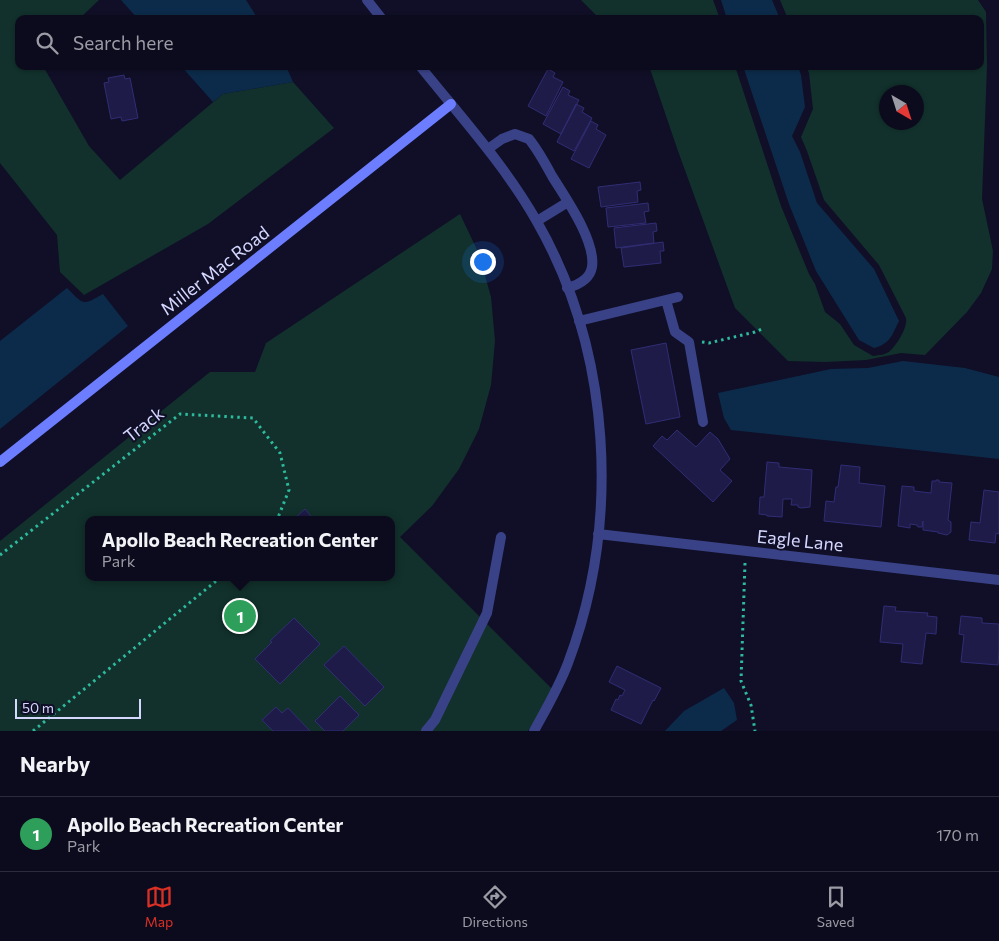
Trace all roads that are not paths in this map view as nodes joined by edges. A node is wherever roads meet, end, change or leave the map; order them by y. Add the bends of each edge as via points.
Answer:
1 (367, 0) edge
2 (379, 15) edge
3 (423, 70) edge
4 (451, 104) junction
5 (488, 150) junction
6 (568, 202) junction
7 (537, 221) junction
8 (568, 288) junction
9 (678, 297) dead end
10 (666, 300) junction
11 (579, 321) junction
12 (703, 422) dead end
13 (0, 462) edge
14 (598, 534) junction
15 (501, 537) dead end
16 (999, 580) edge
17 (426, 731) edge
18 (534, 731) edge

1 - 2 street
3 - 4 street
4 - 5 street
4 - 13 street, Miller Mac Road
5 - 6 street via 515,134 529,139
5 - 7 street
6 - 7 street
6 - 8 street via 579,220 592,255 590,274 576,286
7 - 8 street
8 - 11 street
9 - 10 street
10 - 11 street
10 - 12 street via 675,332 689,342
11 - 14 street via 594,384 600,437
14 - 16 street, Eagle Lane
14 - 18 street via 582,621 567,665
15 - 17 street via 487,613 435,720

